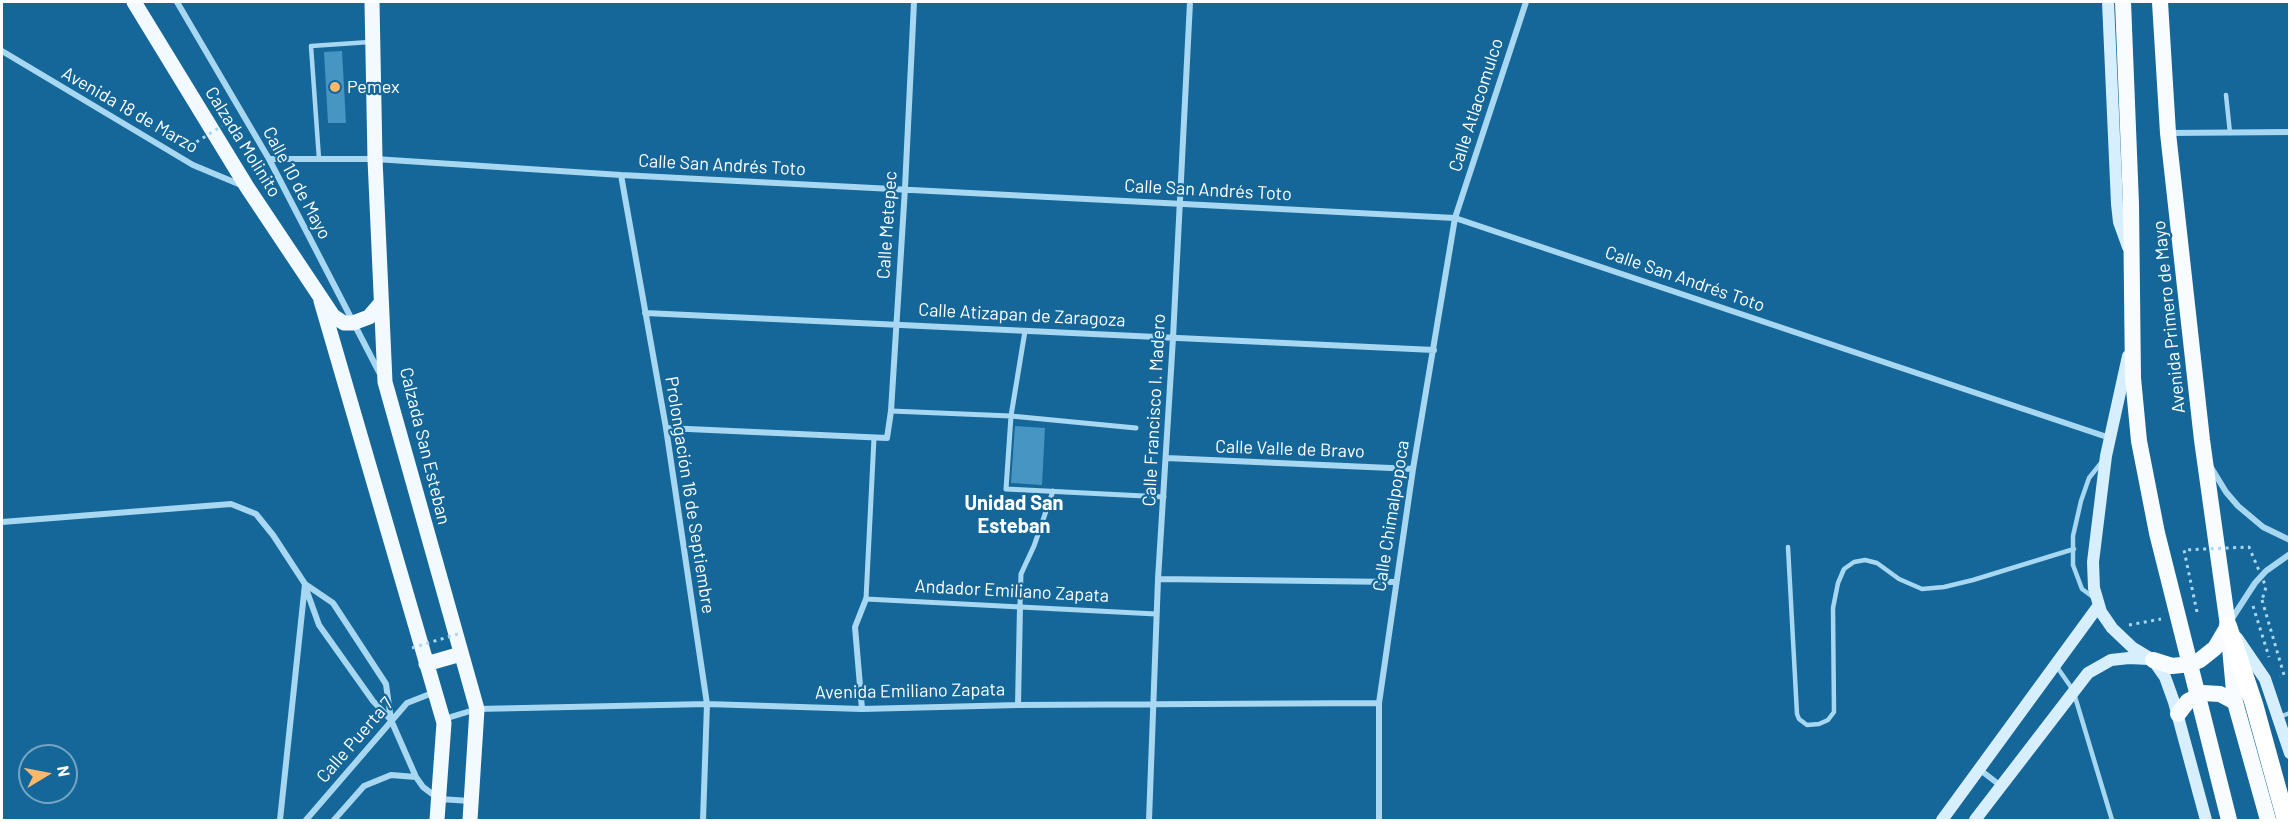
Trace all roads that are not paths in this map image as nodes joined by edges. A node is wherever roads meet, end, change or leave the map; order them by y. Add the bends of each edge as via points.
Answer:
1 (134, 2) edge
2 (177, 2) edge
3 (372, 2) edge
4 (914, 2) edge
5 (1190, 2) edge
6 (1526, 2) edge
7 (2108, 2) edge
8 (2123, 2) edge
9 (2160, 2) edge
10 (373, 42) junction
11 (2, 51) edge
12 (2226, 95) dead end
13 (2289, 132) edge
14 (2168, 133) junction
15 (2230, 133) junction
16 (269, 159) junction
17 (319, 159) junction
18 (375, 159) junction
19 (621, 175) junction
20 (248, 187) junction
21 (905, 188) junction
22 (1180, 204) junction
23 (1455, 218) junction
24 (2131, 257) junction
25 (321, 301) junction
26 (381, 303) junction
27 (645, 313) junction
28 (353, 322) junction
29 (896, 324) junction
30 (1025, 331) junction
31 (1173, 338) junction
32 (2132, 338) junction
33 (1434, 350) junction
34 (385, 382) junction
35 (891, 411) junction
36 (1011, 416) junction
37 (666, 428) junction
38 (1136, 428) dead end
39 (874, 438) junction
40 (2110, 438) junction
41 (2202, 440) junction
42 (2106, 456) junction
43 (1166, 458) junction
44 (1413, 469) junction
45 (1053, 491) junction
46 (1164, 497) junction
47 (3, 521) edge
48 (2289, 540) edge
49 (1788, 547) dead end
50 (2074, 549) junction
51 (2289, 554) edge
52 (1158, 579) junction
53 (1396, 582) junction
54 (305, 584) junction
55 (866, 599) junction
56 (2098, 602) junction
57 (1020, 606) junction
58 (1156, 614) junction
59 (2228, 626) junction
60 (461, 654) junction
61 (2153, 660) junction
62 (426, 664) junction
63 (2055, 665) junction
64 (2073, 690) junction
65 (436, 692) junction
66 (2235, 702) junction
67 (1380, 703) junction
68 (707, 704) junction
69 (1018, 705) junction
70 (1153, 705) junction
71 (477, 709) junction
72 (862, 709) junction
73 (2178, 714) junction
74 (2284, 715) edge
75 (443, 719) junction
76 (392, 720) junction
77 (2289, 753) edge
78 (1979, 769) junction
79 (416, 777) junction
80 (2001, 786) junction
81 (439, 799) junction
82 (471, 801) junction
83 (280, 820) edge
84 (306, 820) edge
85 (334, 820) edge
86 (437, 820) edge
87 (470, 820) edge
88 (703, 820) edge
89 (1149, 820) edge
90 (1378, 820) edge
91 (1942, 820) edge
92 (1975, 820) edge
93 (2112, 820) edge
94 (2206, 820) edge
95 (2229, 820) edge
96 (2268, 820) edge
97 (2286, 820) edge

1 - 20 main road, Calzada Molinito
2 - 16 street, Calle 10 de Mayo
3 - 10 main road, Calzada San Esteban
4 - 21 street, Calle Metepec
5 - 22 street, Calle Francisco I. Madero
6 - 23 street, Calle Atlacomulco
7 - 24 main road, Avenida Primero de Mayo via 2117,204
8 - 24 highway, Avenida Primero de Mayo
9 - 14 highway, Avenida Primero de Mayo
10 - 17 lane via 311,46
10 - 18 main road, Calzada San Esteban
11 - 20 street, Avenida 18 de Marzo via 193,165
12 - 15 lane
13 - 15 street
14 - 15 street
14 - 41 highway, Avenida Primero de Mayo
16 - 17 street, Calle San Andrés Toto
16 - 28 street, Calle 10 de Mayo
17 - 18 street, Calle San Andrés Toto
18 - 19 street, Calle San Andrés Toto
18 - 26 main road, Calzada San Esteban
19 - 21 street, Calle San Andrés Toto
19 - 27 street, Prolongación 16 de Septiembre
20 - 25 main road, Calzada Molinito
21 - 22 street, Calle San Andrés Toto
21 - 29 street, Calle Metepec
22 - 23 street, Calle San Andrés Toto
22 - 31 street, Calle Francisco I. Madero
23 - 33 street, Calle Chimalpopoca
23 - 40 street, Calle San Andrés Toto
24 - 32 highway, Avenida Primero de Mayo
25 - 28 main road via 333,316 344,323
25 - 62 main road
26 - 28 main road via 369,317
26 - 34 main road, Calzada San Esteban
27 - 29 street, Calle Atizapan de Zaragoza
27 - 37 street, Prolongación 16 de Septiembre
28 - 34 street, Calle 10 de Mayo
29 - 30 street, Calle Atizapan de Zaragoza
29 - 35 street, Calle Metepec
30 - 31 street, Calle Atizapan de Zaragoza
30 - 36 street
31 - 33 street, Calle Atizapan de Zaragoza
31 - 43 street, Calle Francisco I. Madero
32 - 40 main road, Avenida Primero de Mayo
32 - 95 highway, Avenida Primero de Mayo, bridge via 2139,441 2157,533
33 - 44 street, Calle Chimalpopoca
34 - 60 main road, Calzada San Esteban
35 - 36 street
35 - 39 street, Calle Metepec via 887,438
36 - 38 street
36 - 45 street via 1006,489
37 - 39 street
37 - 68 street, Prolongación 16 de Septiembre
39 - 55 street
40 - 42 main road, Avenida Primero de Mayo
41 - 48 street via 2215,476 2238,506 2263,527
41 - 59 highway, Avenida Primero de Mayo
42 - 50 lane via 2080,501
42 - 56 main road, Avenida Primero de Mayo via 2093,562
43 - 44 street, Calle Valle de Bravo
43 - 46 street, Calle Francisco I. Madero
44 - 53 street, Calle Chimalpopoca
45 - 46 street
45 - 57 street via 1020,574
46 - 52 street, Calle Francisco I. Madero
47 - 54 street via 231,504 256,514
49 - 50 lane via 1797,714 1807,724 1828,720 1834,712 1833,608 1844,569 1854,562 1877,563 1899,579 1922,588 1944,587
50 - 56 lane via 2073,565 2082,589
51 - 59 street via 2266,571 2246,594
52 - 53 street
52 - 58 street, Calle Francisco I. Madero
53 - 67 street, Calle Chimalpopoca
54 - 76 street via 319,625 373,701
54 - 76 street via 333,603 386,684
54 - 83 street
55 - 57 street, Andador Emiliano Zapata
55 - 72 street via 855,627
56 - 61 main road, Avenida Primero de Mayo via 2112,628
56 - 63 main road
57 - 58 street, Andador Emiliano Zapata
57 - 69 street
58 - 70 street, Calle Francisco I. Madero
59 - 61 highway via 2215,648 2200,660 2172,666
59 - 66 highway, Avenida Primero de Mayo
59 - 74 main road, Avenida Primero de Mayo via 2265,679
59 - 97 highway
60 - 62 main road
60 - 71 main road, Calzada San Esteban
61 - 64 main road via 2129,658 2101,664
61 - 73 main road, Avenida Primero de Mayo via 2165,677
62 - 65 main road
63 - 64 lane
63 - 78 main road
64 - 80 main road
64 - 93 lane
65 - 75 main road
65 - 76 street, Calle Puerta 7 via 407,703
66 - 73 highway via 2220,694 2203,693 2188,701
66 - 96 highway, Avenida Primero de Mayo
67 - 70 street, Avenida Emiliano Zapata
67 - 90 street, Calle Chimalpopoca
68 - 71 street, Avenida Emiliano Zapata
68 - 72 street, Avenida Emiliano Zapata
68 - 88 street, Prolongación 16 de Septiembre
69 - 70 street, Avenida Emiliano Zapata
69 - 72 street, Avenida Emiliano Zapata
70 - 89 street, Calle Francisco I. Madero
71 - 75 street, Avenida Emiliano Zapata
71 - 82 main road, Calzada San Esteban
73 - 94 main road, Avenida Primero de Mayo
74 - 77 main road, Avenida Primero de Mayo
75 - 81 main road
76 - 79 street
76 - 84 street, Calle Puerta 7
78 - 80 street
78 - 91 main road
79 - 81 street
79 - 85 street, Calle Puerta 7 via 391,775 364,786
80 - 92 main road
81 - 82 street
81 - 86 main road
82 - 87 main road, Calzada San Esteban

